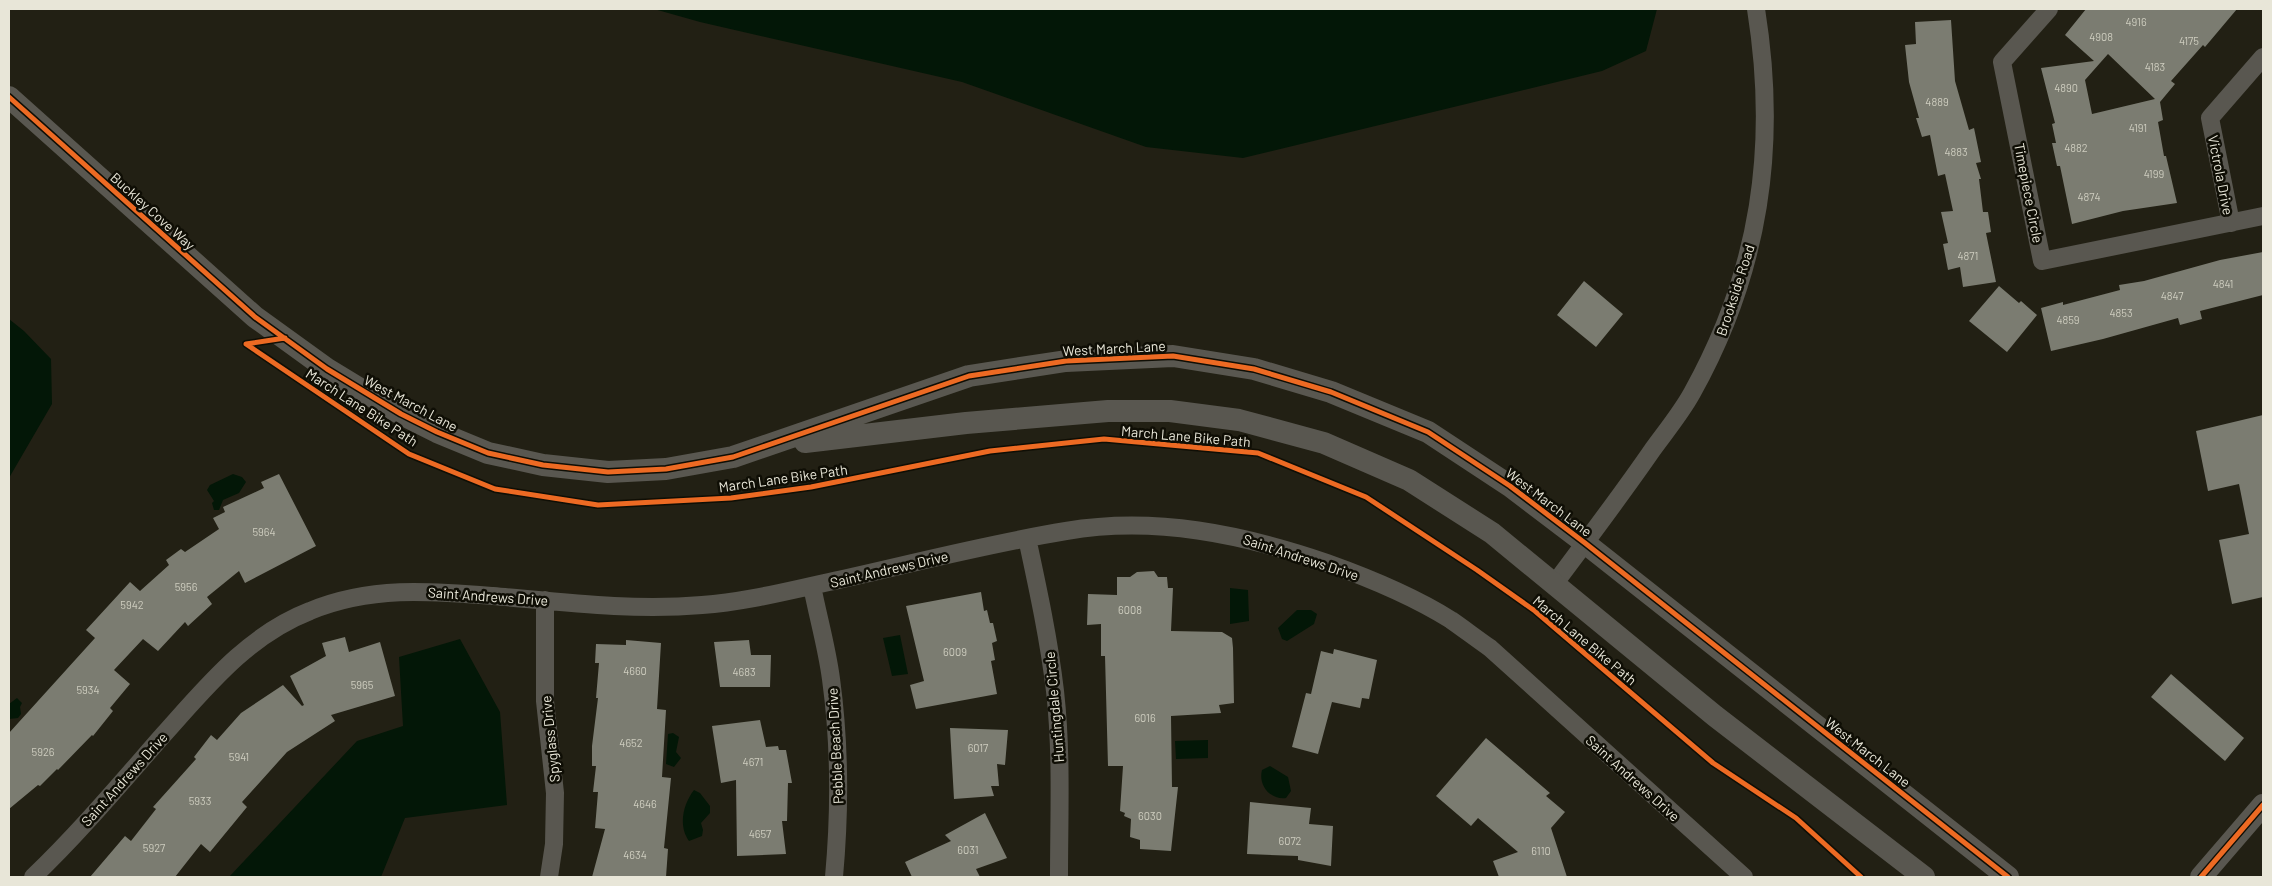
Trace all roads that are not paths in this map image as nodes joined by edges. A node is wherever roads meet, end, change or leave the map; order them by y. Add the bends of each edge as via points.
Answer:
1 (1756, 9) edge
2 (2049, 9) edge
3 (2263, 57) edge
4 (9, 97) edge
5 (2263, 216) edge
6 (2231, 223) junction
7 (285, 338) joint
8 (764, 447) junction
9 (1027, 538) junction
10 (1585, 543) junction
11 (1555, 583) junction
12 (812, 586) junction
13 (545, 600) junction
14 (2263, 806) edge
15 (33, 877) edge
16 (548, 877) edge
17 (834, 877) edge
18 (1059, 877) edge
19 (1744, 877) edge
20 (1924, 877) edge
21 (2008, 877) edge
22 (2201, 877) edge

1 - 10 street, Brookside Road via 1762,55 1766,141 1747,261 1724,331 1692,395
2 - 6 street, Timepiece Circle via 2002,62 2042,261
3 - 6 street, Victrola Drive via 2210,118
4 - 7 street, Buckley Cove Way via 256,317
5 - 6 street, Timepiece Circle
7 - 8 street, West March Lane via 327,369 401,414 488,453 542,465 608,472 666,469 733,457
8 - 10 street, West March Lane via 969,376 1066,361 1173,356 1254,369 1332,392 1428,432 1510,486
8 - 11 street, West March Lane via 966,423 1108,411 1170,411 1239,420 1324,443 1409,480 1492,533
9 - 12 street, Saint Andrews Drive
9 - 18 street, Huntingdale Circle via 1045,620 1055,692 1060,761
9 - 19 street, Saint Andrews Drive via 1070,530 1123,526 1170,526 1230,534 1289,550 1399,592 1449,619 1490,648
10 - 11 street, Brookside Road
10 - 21 street, West March Lane
11 - 20 street, West March Lane via 1715,716
12 - 13 street, Saint Andrews Drive via 703,605 644,608
12 - 17 street, Pebble Beach Drive via 831,678 838,745 839,809
13 - 15 street, Saint Andrews Drive via 421,591 383,592 317,608 272,630 240,653 213,679
13 - 16 street, Spyglass Drive via 545,701 555,793 554,844
14 - 22 street

